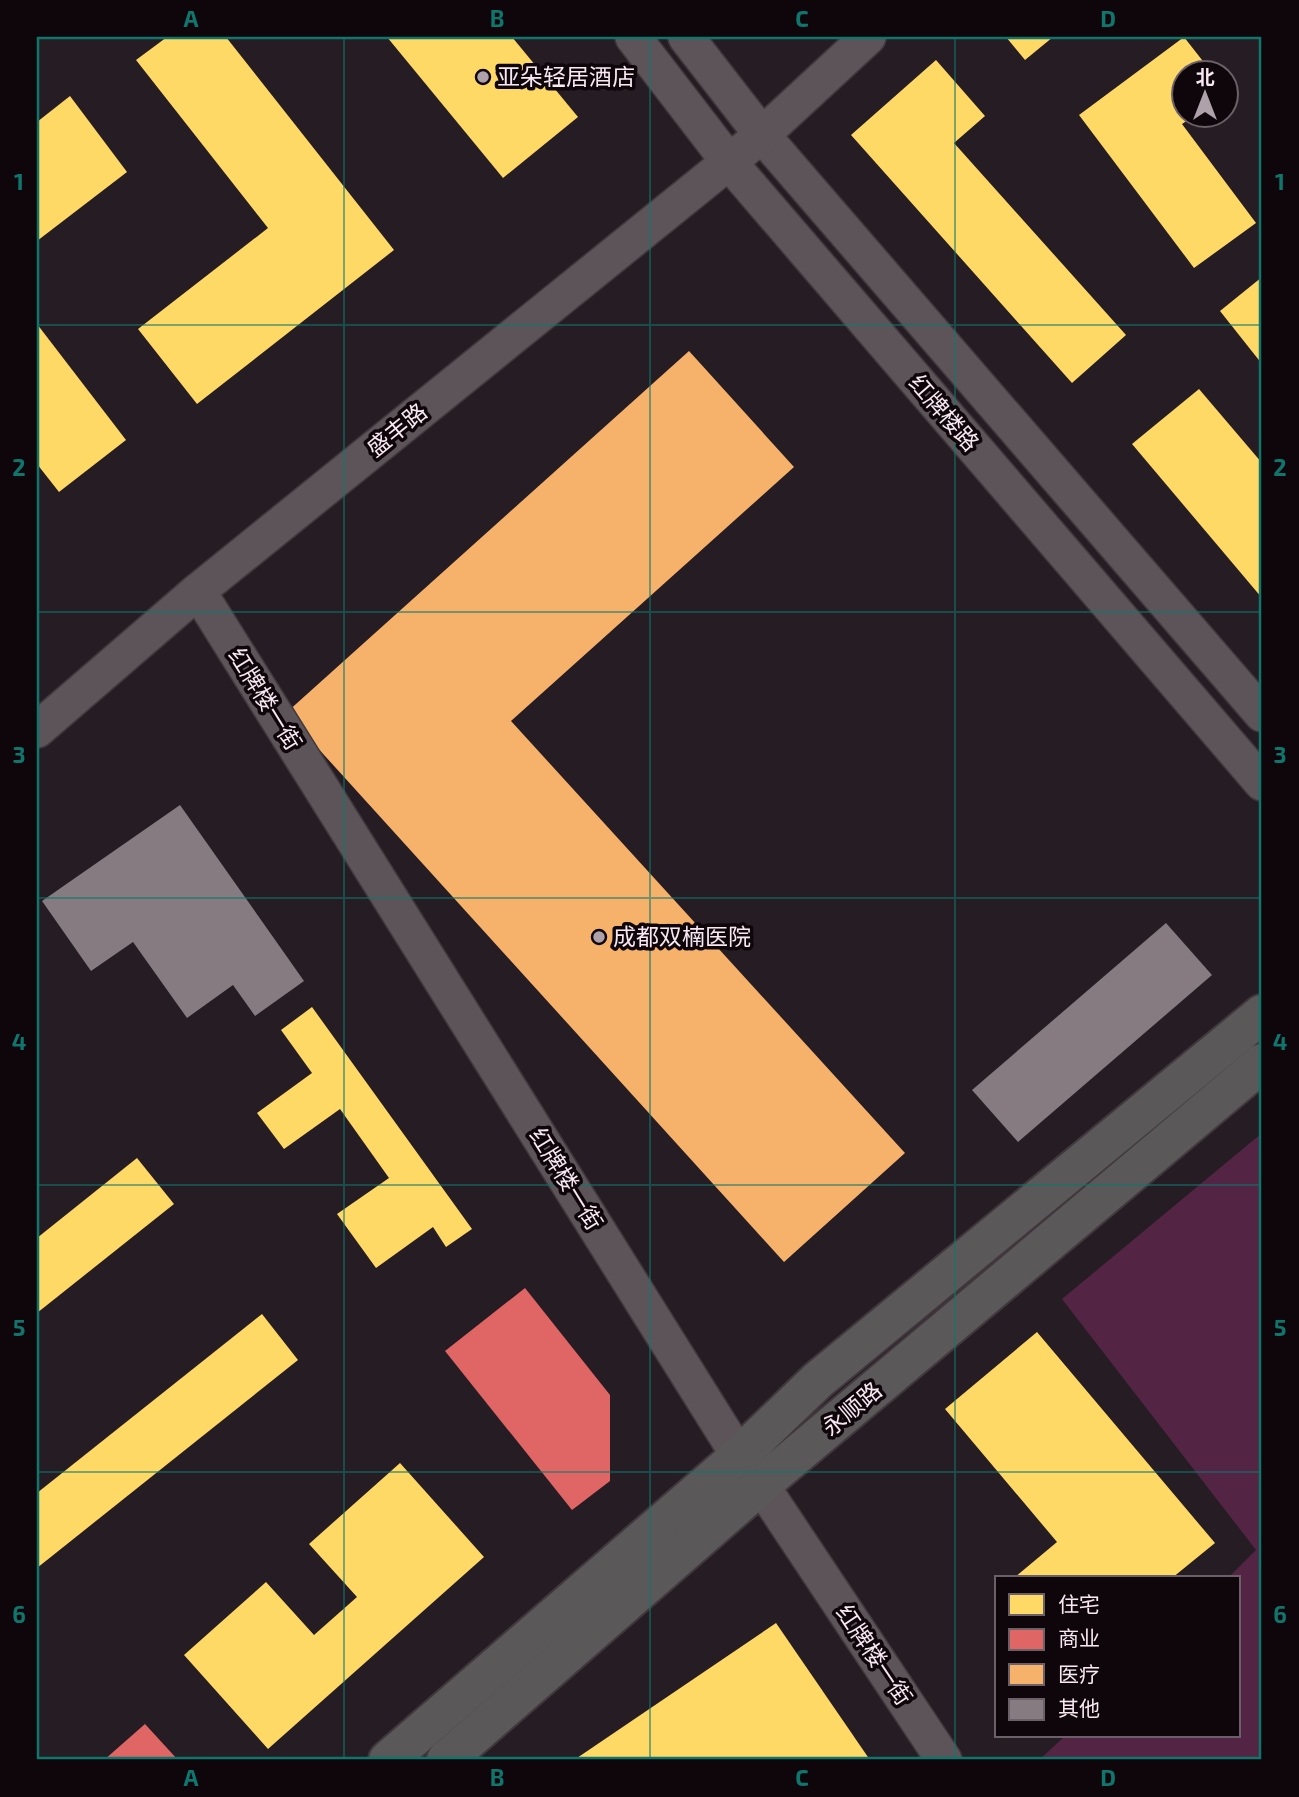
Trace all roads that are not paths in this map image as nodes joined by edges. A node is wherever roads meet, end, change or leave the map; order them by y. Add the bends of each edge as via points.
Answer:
1 (633, 37) edge
2 (685, 37) edge
3 (868, 37) edge
4 (762, 135) junction
5 (729, 162) junction
6 (198, 591) junction
7 (1262, 714) edge
8 (37, 730) edge
9 (1262, 783) edge
10 (1262, 1014) edge
11 (1262, 1063) edge
12 (750, 1470) junction
13 (388, 1760) edge
14 (446, 1760) edge
15 (944, 1760) edge

1 - 5 street, 红牌楼路
2 - 4 street, 红牌楼路
3 - 4 street, 盛丰路
4 - 5 street, 盛丰路
4 - 7 street, 红牌楼路
5 - 6 street, 盛丰路
5 - 9 street, 红牌楼路
6 - 8 street, 盛丰路
6 - 12 street, 红牌楼一街
10 - 12 main road via 818,1380
11 - 12 main road, 永顺路
12 - 13 main road
12 - 14 main road, 永顺路
12 - 15 street, 红牌楼一街

